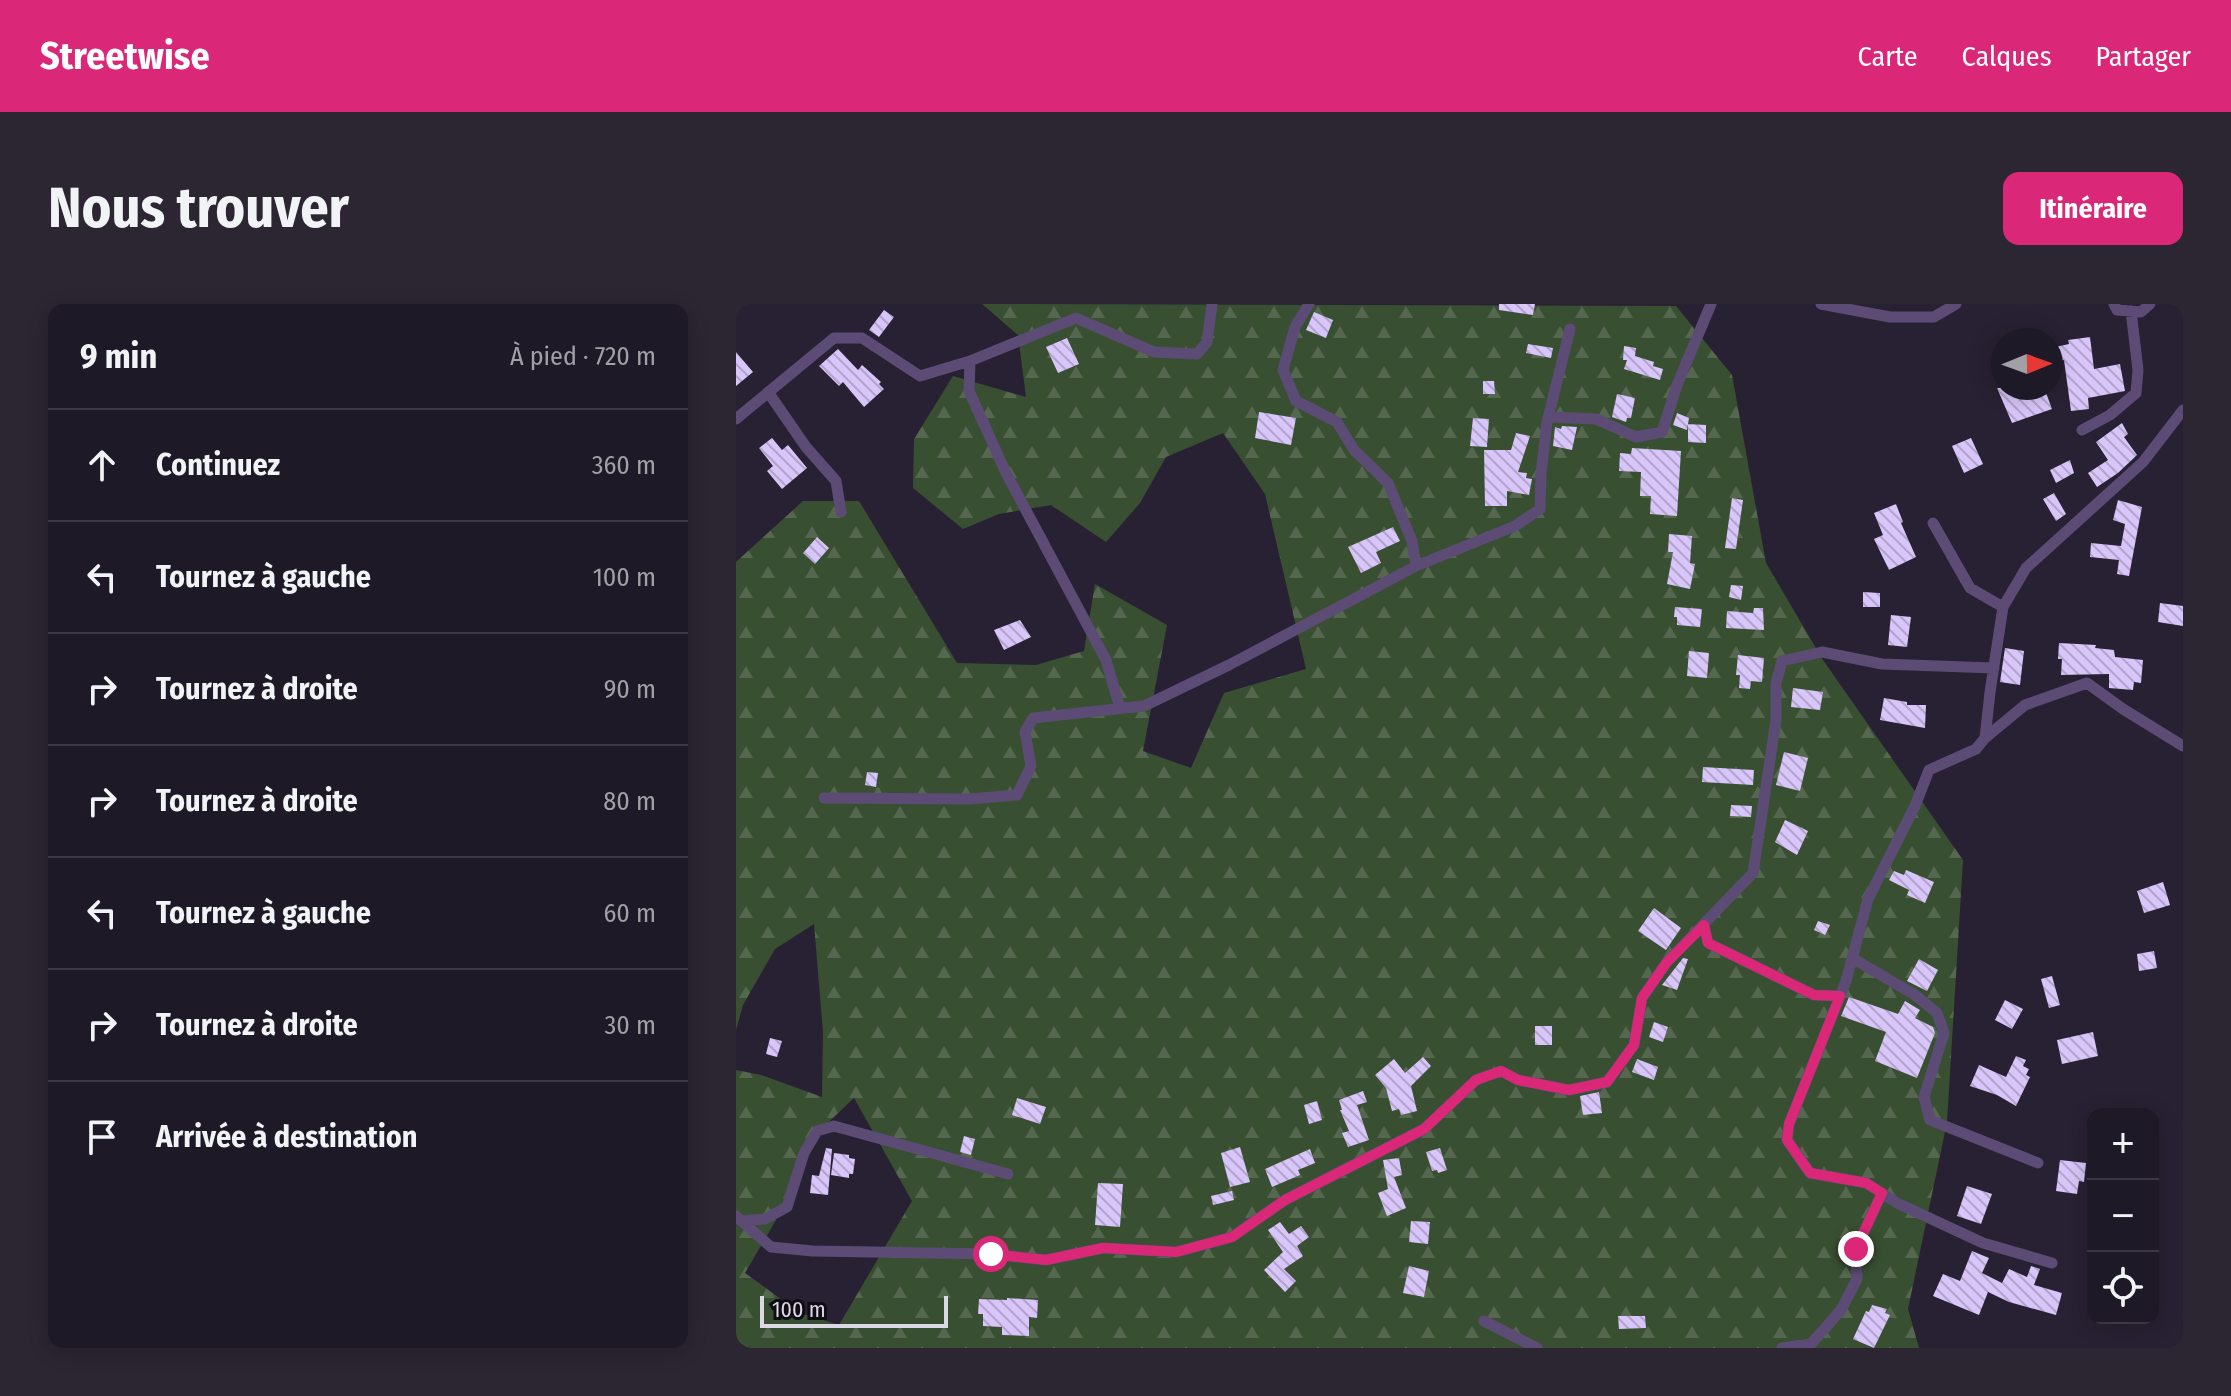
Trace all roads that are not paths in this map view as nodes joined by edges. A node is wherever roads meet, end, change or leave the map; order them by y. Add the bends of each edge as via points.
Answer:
1 (1212, 304) edge
2 (1309, 304) edge
3 (1711, 304) edge
4 (1821, 304) edge
5 (1956, 304) edge
6 (2114, 304) edge
7 (2150, 304) edge
8 (2131, 311) junction
9 (1570, 329) dead end
10 (970, 361) junction
11 (768, 392) junction
12 (2183, 410) edge
13 (1549, 417) junction
14 (736, 419) edge
15 (2082, 430) dead end
16 (841, 512) dead end
17 (1933, 523) dead end
18 (1416, 566) junction
19 (2003, 607) junction
20 (1994, 668) junction
21 (1120, 708) junction
22 (1985, 738) junction
23 (2183, 746) edge
24 (824, 798) dead end
25 (1704, 925) junction
26 (1852, 958) junction
27 (1840, 996) junction
28 (2038, 1163) dead end
29 (1008, 1174) dead end
30 (1882, 1193) junction
31 (738, 1218) edge
32 (2052, 1263) dead end
33 (1484, 1321) dead end
34 (1537, 1348) edge
35 (1782, 1348) edge

1 - 10 street via 1207,342 1197,354 1154,352 1076,318
2 - 18 street via 1295,327 1283,370 1296,401 1337,422 1354,450 1388,483 1412,541
3 - 13 street via 1662,432 1636,437 1596,419
4 - 5 street via 1890,317 1934,317
6 - 8 street via 2117,310
7 - 8 street via 2141,312
8 - 15 street via 2136,393
9 - 13 street
10 - 11 street via 920,376 862,338 834,338
10 - 21 street via 969,391 1006,473 1106,660
11 - 14 street
11 - 16 street via 836,481
12 - 19 street via 2143,462 2026,568
13 - 18 street via 1540,509 1515,526
17 - 19 street via 1970,588
18 - 21 street via 1144,706
19 - 20 street
20 - 22 street
20 - 25 street via 1882,664 1822,652 1782,661 1753,873
21 - 24 street via 1033,718 1025,732 1031,766 1017,795
22 - 23 street via 2025,705 2087,683
22 - 26 street via 1976,749 1929,770 1868,899
25 - 27 street via 1708,943 1745,963 1814,995
25 - 31 street via 1667,962 1642,998 1634,1045 1607,1082 1569,1090 1518,1080 1501,1071 1476,1080 1424,1129 1285,1200 1232,1237 1176,1252 1103,1248 1046,1260 771,1247
26 - 27 street
26 - 28 street via 1937,1013 1944,1033 1924,1097 1930,1120
27 - 30 street via 1787,1140 1810,1173 1866,1183
29 - 31 street via 834,1126 817,1131 804,1153 787,1207 765,1219
30 - 32 street via 1983,1243
30 - 35 street via 1856,1249 1857,1279 1841,1310 1811,1344
33 - 34 street

